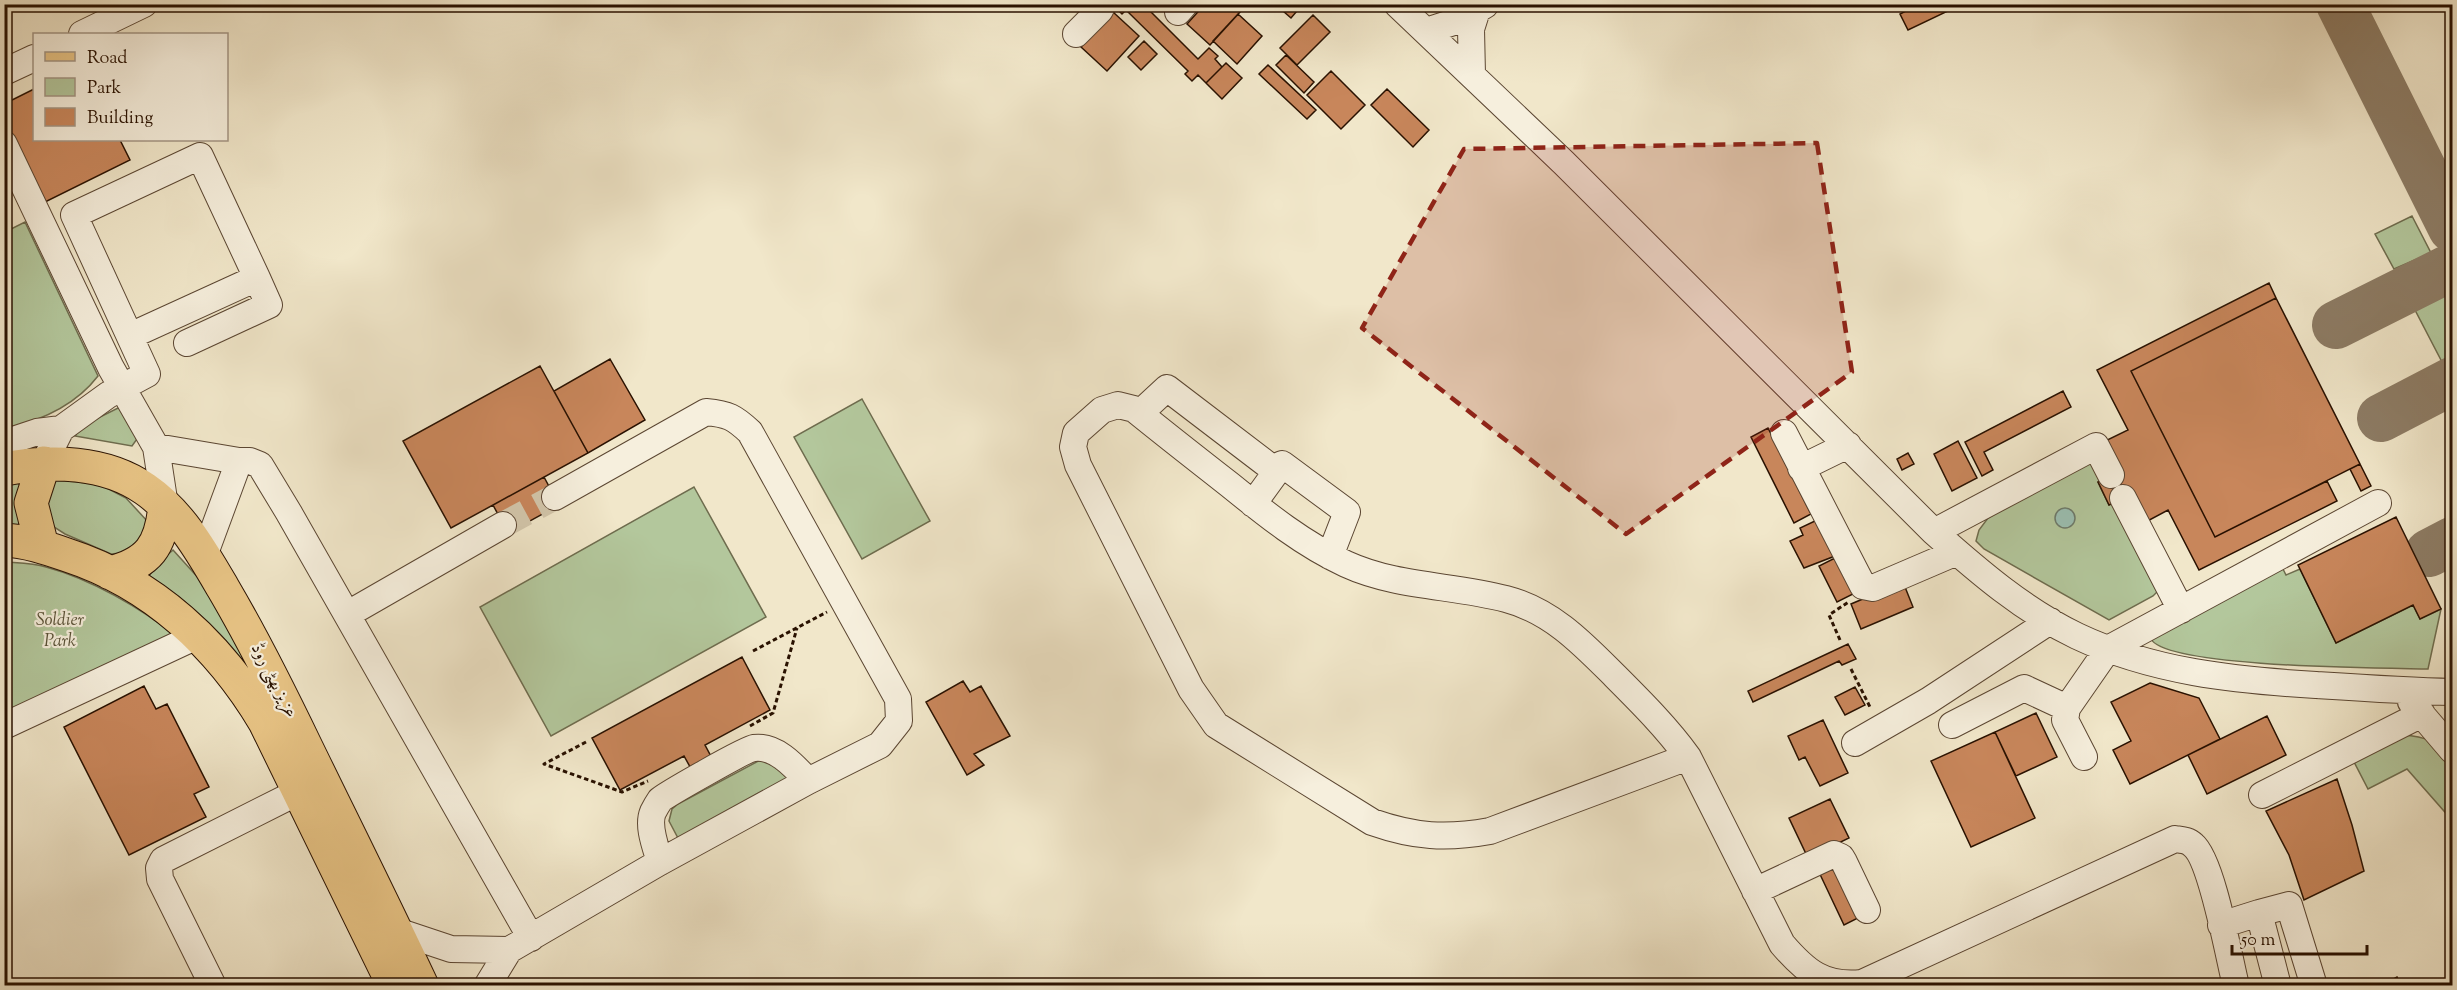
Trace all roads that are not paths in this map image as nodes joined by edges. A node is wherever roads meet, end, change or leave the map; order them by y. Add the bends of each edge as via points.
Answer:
1 (144, 4) edge
2 (1103, 4) edge
3 (1397, 4) edge
4 (1481, 7) edge
5 (1426, 31) junction
6 (84, 33) edge
7 (1076, 34) dead end
8 (33, 58) edge
9 (4, 72) edge
10 (1472, 75) junction
11 (4, 144) edge
12 (257, 278) junction
13 (130, 336) junction
14 (187, 343) dead end
15 (121, 387) junction
16 (1140, 413) junction
17 (61, 429) junction
18 (1784, 433) dead end
19 (4, 443) edge
20 (1848, 445) junction
21 (156, 447) junction
22 (238, 462) junction
23 (44, 463) junction
24 (1801, 468) junction
25 (4, 469) edge
26 (1277, 472) junction
27 (2111, 475) dead end
28 (555, 497) tunnel mouth
29 (2123, 498) dead end
30 (2378, 503) dead end
31 (1253, 504) junction
32 (165, 506) junction
33 (503, 525) tunnel mouth
34 (1934, 532) junction
35 (4, 540) edge
36 (42, 546) junction
37 (1957, 552) junction
38 (204, 556) junction
39 (1330, 556) junction
40 (110, 573) junction
41 (2181, 610) junction
42 (348, 614) junction
43 (2050, 621) junction
44 (199, 635) junction
45 (2108, 649) junction
46 (2401, 690) junction
47 (2452, 692) edge
48 (2067, 708) junction
49 (2422, 714) junction
50 (1952, 725) dead end
51 (4, 726) edge
52 (1855, 743) dead end
53 (2452, 750) edge
54 (1688, 757) junction
55 (2084, 757) dead end
56 (808, 781) junction
57 (300, 791) junction
58 (2262, 795) dead end
59 (660, 862) junction
60 (1755, 891) junction
61 (1867, 910) dead end
62 (2259, 913) junction
63 (2221, 925) junction
64 (397, 931) junction
65 (531, 938) junction
66 (509, 950) junction
67 (213, 986) edge
68 (394, 986) edge
69 (422, 986) edge
70 (487, 986) edge
71 (2236, 986) edge
72 (2278, 986) edge
73 (2314, 986) edge

1 - 6 street
2 - 7 street
3 - 5 street
4 - 5 street via 1453,23
4 - 10 street via 1471,29
5 - 10 street
8 - 9 street
10 - 20 street
11 - 15 street
12 - 13 street
12 - 13 street via 200,156 74,215
12 - 14 street via 269,305
13 - 15 street via 147,374
15 - 17 street
15 - 21 street
16 - 26 street via 1167,388
16 - 31 street
16 - 54 street via 1118,405 1102,410 1076,434 1073,447 1191,689 1216,725 1372,822 1426,836 1459,837 1491,831
17 - 19 street
17 - 23 street
18 - 24 street
20 - 24 street
20 - 34 street
21 - 22 street
21 - 32 street
22 - 38 street
22 - 42 street via 260,465
23 - 25 main road, عزیز بھٹی روڈ
23 - 32 main road, عزیز بھٹی روڈ via 83,466 121,476
23 - 36 main road via 32,503
24 - 37 street via 1861,583 1868,588
26 - 31 street
26 - 39 street via 1282,464 1347,512
27 - 34 street via 2096,446
28 - 56 street via 706,412 735,418 750,432 898,699 898,721 880,745
29 - 41 street
30 - 41 street
31 - 39 street
32 - 38 main road, عزیز بھٹی روڈ
32 - 40 main road via 163,529 150,552 130,568
33 - 42 street
34 - 37 street
35 - 36 main road, عزیز بھٹی روڈ
36 - 40 main road, عزیز بھٹی روڈ
37 - 43 street via 1994,584
38 - 64 main road, عزیز بھٹی روڈ via 260,652
39 - 54 street via 1383,576 1505,599 1532,608 1577,638 1650,711
40 - 44 main road, عزیز بھٹی روڈ via 151,596
41 - 45 street
42 - 65 street
43 - 45 street
43 - 52 street via 1928,701
44 - 51 street
44 - 57 main road, عزیز بھٹی روڈ via 246,691
45 - 46 street via 2145,662 2214,676
45 - 48 street
46 - 47 street
46 - 49 street
48 - 50 street via 2024,688
48 - 55 street via 2065,720
49 - 53 street
49 - 58 street
54 - 60 street
56 - 59 street
56 - 59 street via 790,761 766,749 753,748 706,773 660,800 652,814
57 - 67 street via 163,860 159,868 160,879
57 - 68 main road, عزیز بھٹی روڈ
59 - 65 street
60 - 61 street via 1834,854 1844,862
60 - 63 street via 1782,944 1797,962 1830,983 1845,985 1862,983 2175,839 2186,840 2200,853
62 - 63 street
62 - 72 street
62 - 73 street via 2289,904
63 - 71 street
64 - 66 street via 451,949
64 - 69 main road, عزیز بھٹی روڈ
65 - 66 street
66 - 70 street

